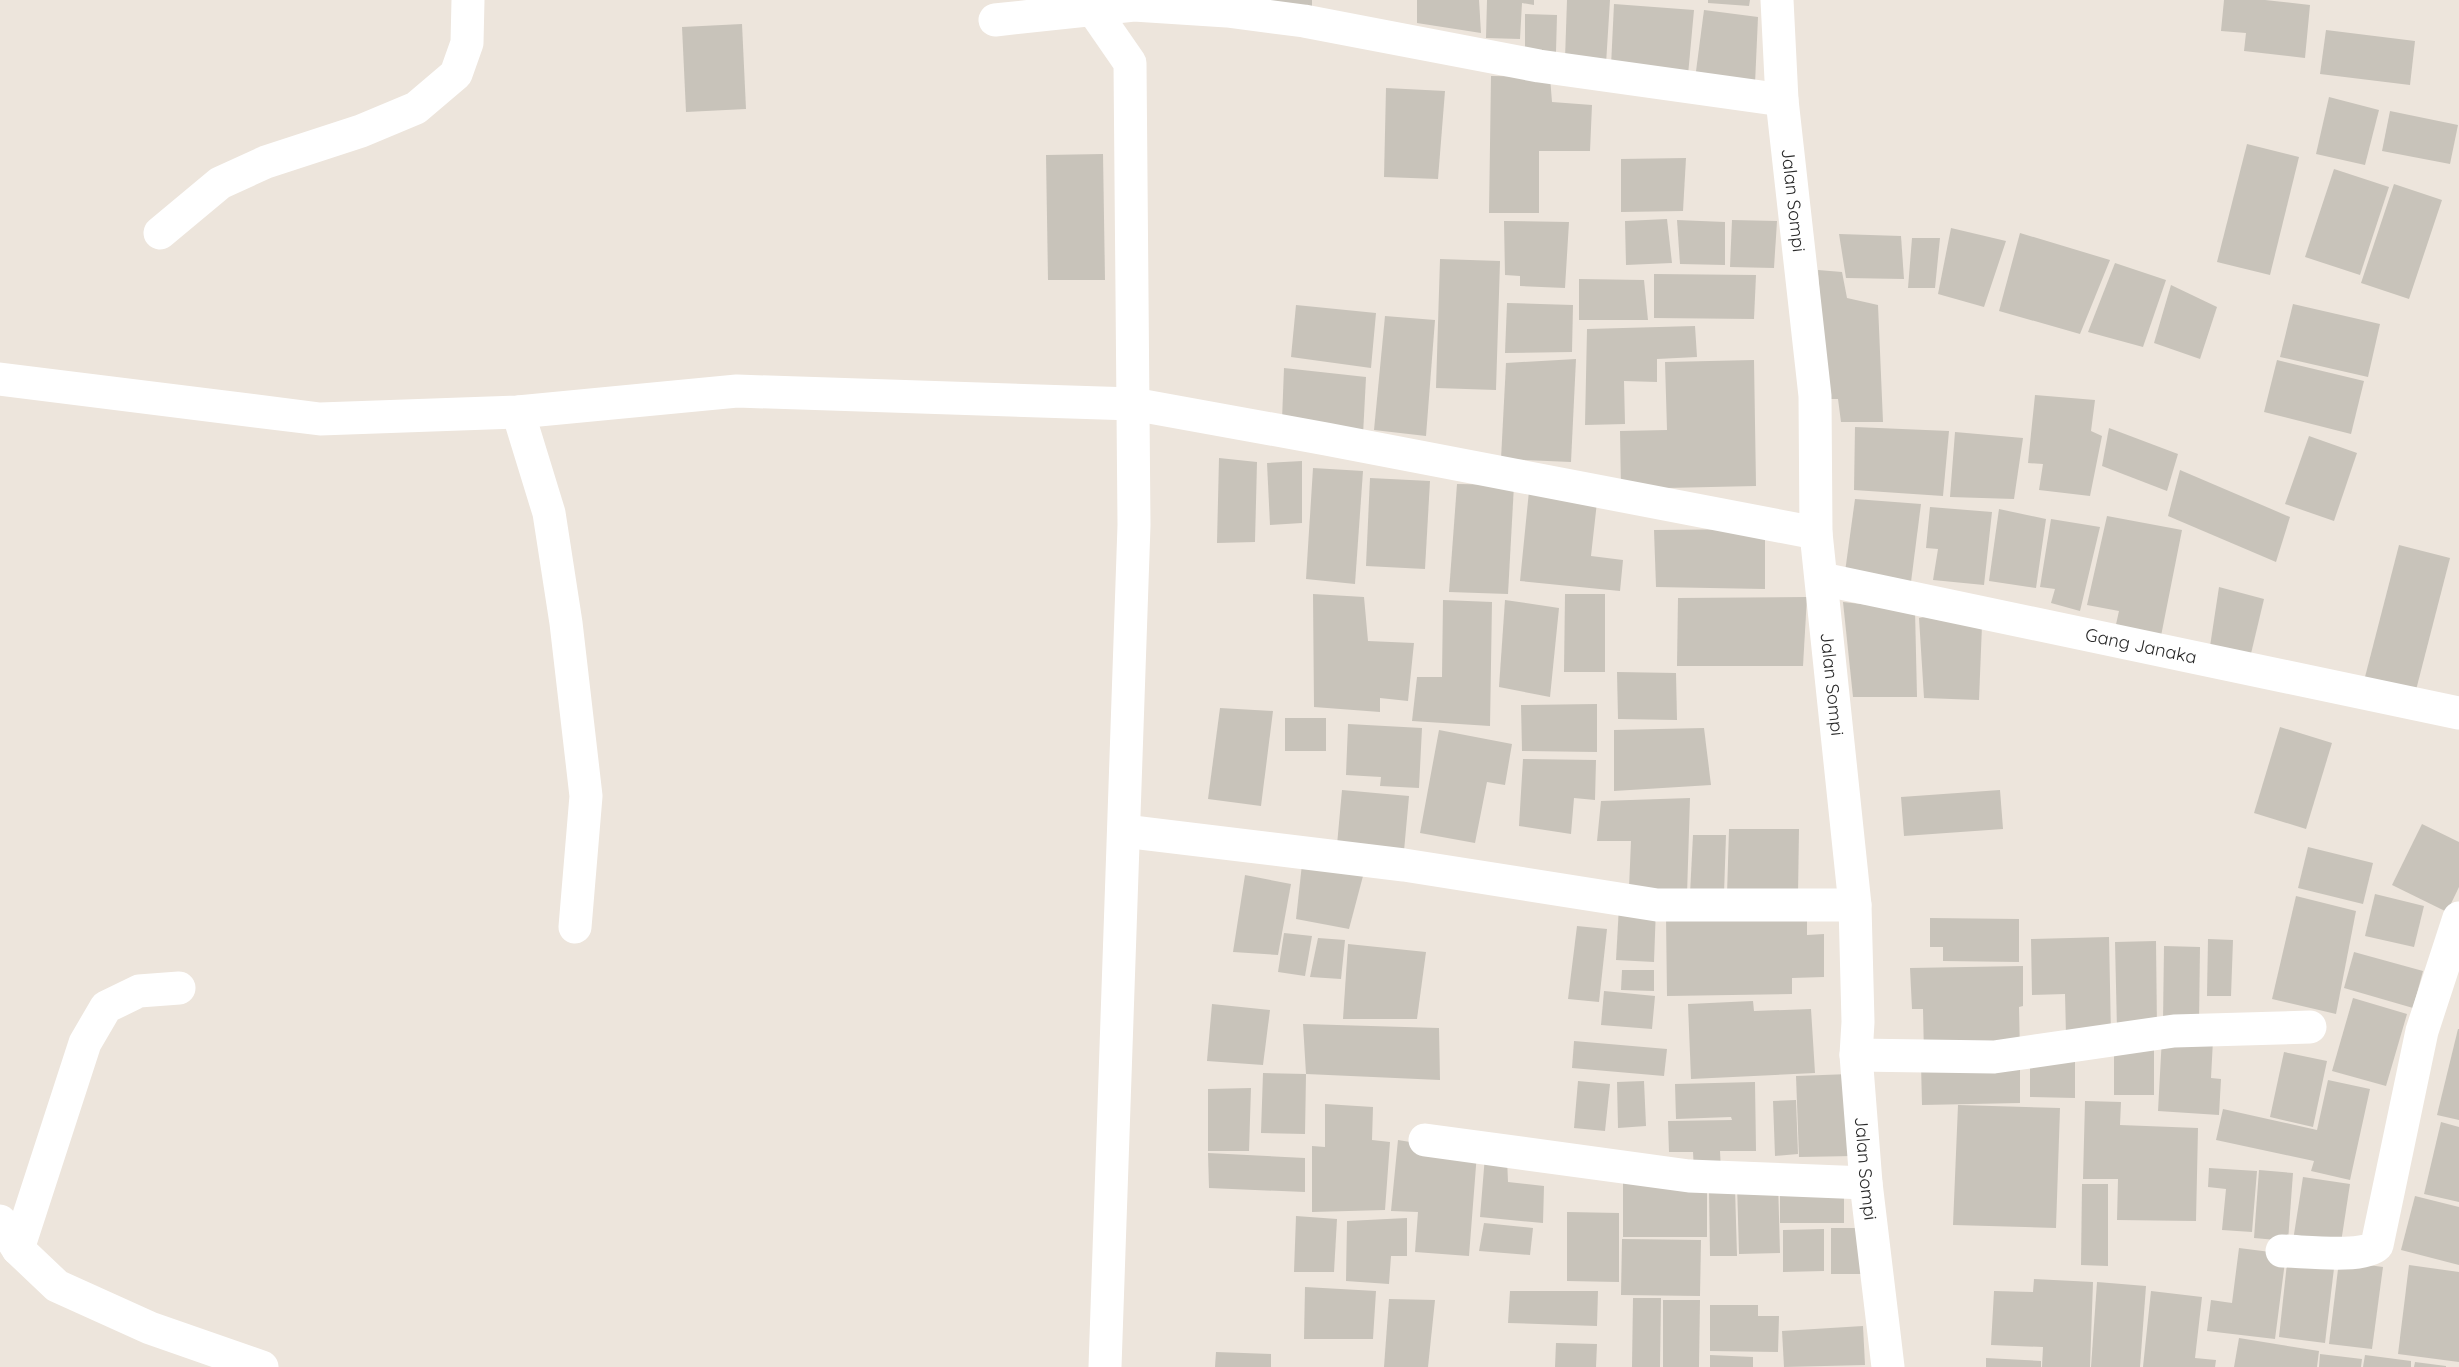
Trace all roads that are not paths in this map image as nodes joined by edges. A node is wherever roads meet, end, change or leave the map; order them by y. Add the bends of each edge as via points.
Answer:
1 (468, 0) edge
2 (1777, 0) edge
3 (1091, 4) edge
4 (994, 20) dead end
5 (1782, 100) junction
6 (160, 233) dead end
7 (0, 379) edge
8 (1133, 404) junction
9 (518, 412) junction
10 (1816, 533) junction
11 (1821, 579) junction
12 (2459, 713) edge
13 (1124, 831) junction
14 (1855, 905) junction
15 (2459, 918) edge
16 (575, 927) dead end
17 (179, 988) dead end
18 (2310, 1027) dead end
19 (1856, 1055) junction
20 (1425, 1140) dead end
21 (1866, 1183) junction
22 (0, 1221) edge
23 (18, 1249) junction
24 (2282, 1251) dead end
25 (262, 1367) edge
26 (1106, 1367) edge
27 (1888, 1367) edge

1 - 6 street via 466,43 456,74 416,108 361,131 266,162 220,183
2 - 5 street, Jalan Sompi
3 - 4 street
3 - 5 street via 1282,18 1539,66
3 - 8 street via 1130,63
5 - 10 street, Jalan Sompi via 1815,396
7 - 9 street via 320,419
8 - 9 street via 737,391
8 - 10 street
8 - 13 street via 1134,525
9 - 16 street via 549,513 586,796
10 - 11 street, Jalan Sompi
11 - 12 street, Gang Janaka
11 - 14 street, Jalan Sompi
13 - 14 street via 1404,865 1657,905
13 - 26 street
14 - 19 street, Jalan Sompi
15 - 24 street via 2422,1031 2377,1245 2352,1252
17 - 23 street via 139,991 106,1007 85,1043
18 - 19 street via 2175,1031 1994,1057
19 - 21 street, Jalan Sompi
20 - 21 street via 1689,1176
21 - 27 street, Jalan Sompi
22 - 23 street
23 - 25 street via 57,1286 150,1328

